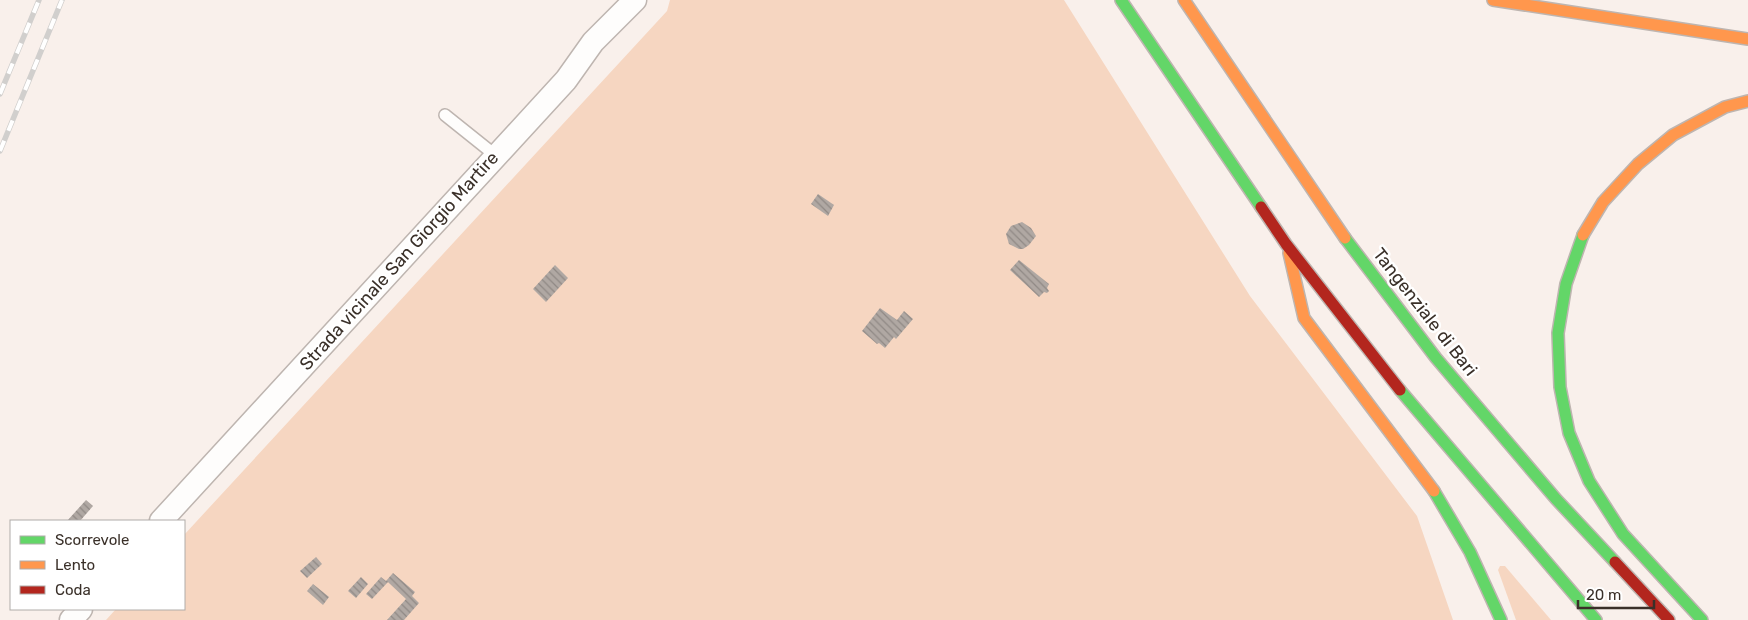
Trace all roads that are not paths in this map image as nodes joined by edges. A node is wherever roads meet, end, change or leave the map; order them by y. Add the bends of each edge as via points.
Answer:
1 (612, 0) edge
2 (636, 0) edge
3 (1121, 0) edge
4 (1184, 0) edge
5 (1493, 0) edge
6 (1748, 39) edge
7 (593, 42) junction
8 (1748, 101) edge
9 (445, 115) dead end
10 (495, 155) junction
11 (1286, 244) junction
12 (162, 520) edge
13 (80, 610) edge
14 (71, 620) edge
15 (1501, 620) edge
16 (1596, 620) edge
17 (1669, 620) edge
18 (1702, 620) edge

1 - 7 street
2 - 7 street, Strada vicinale San Giorgio Martire
3 - 11 highway
4 - 17 highway, Tangenziale di Bari via 1337,227 1436,358 1556,499
5 - 6 highway
7 - 10 street, Strada vicinale San Giorgio Martire via 566,80
8 - 18 highway via 1725,107 1673,135 1638,164 1602,202 1582,237 1566,284 1558,333 1563,405 1569,433 1588,481 1623,534
9 - 10 lane
10 - 12 street, Strada vicinale San Giorgio Martire
11 - 15 highway via 1304,318 1433,489 1470,552
11 - 16 highway via 1406,398
13 - 14 street

